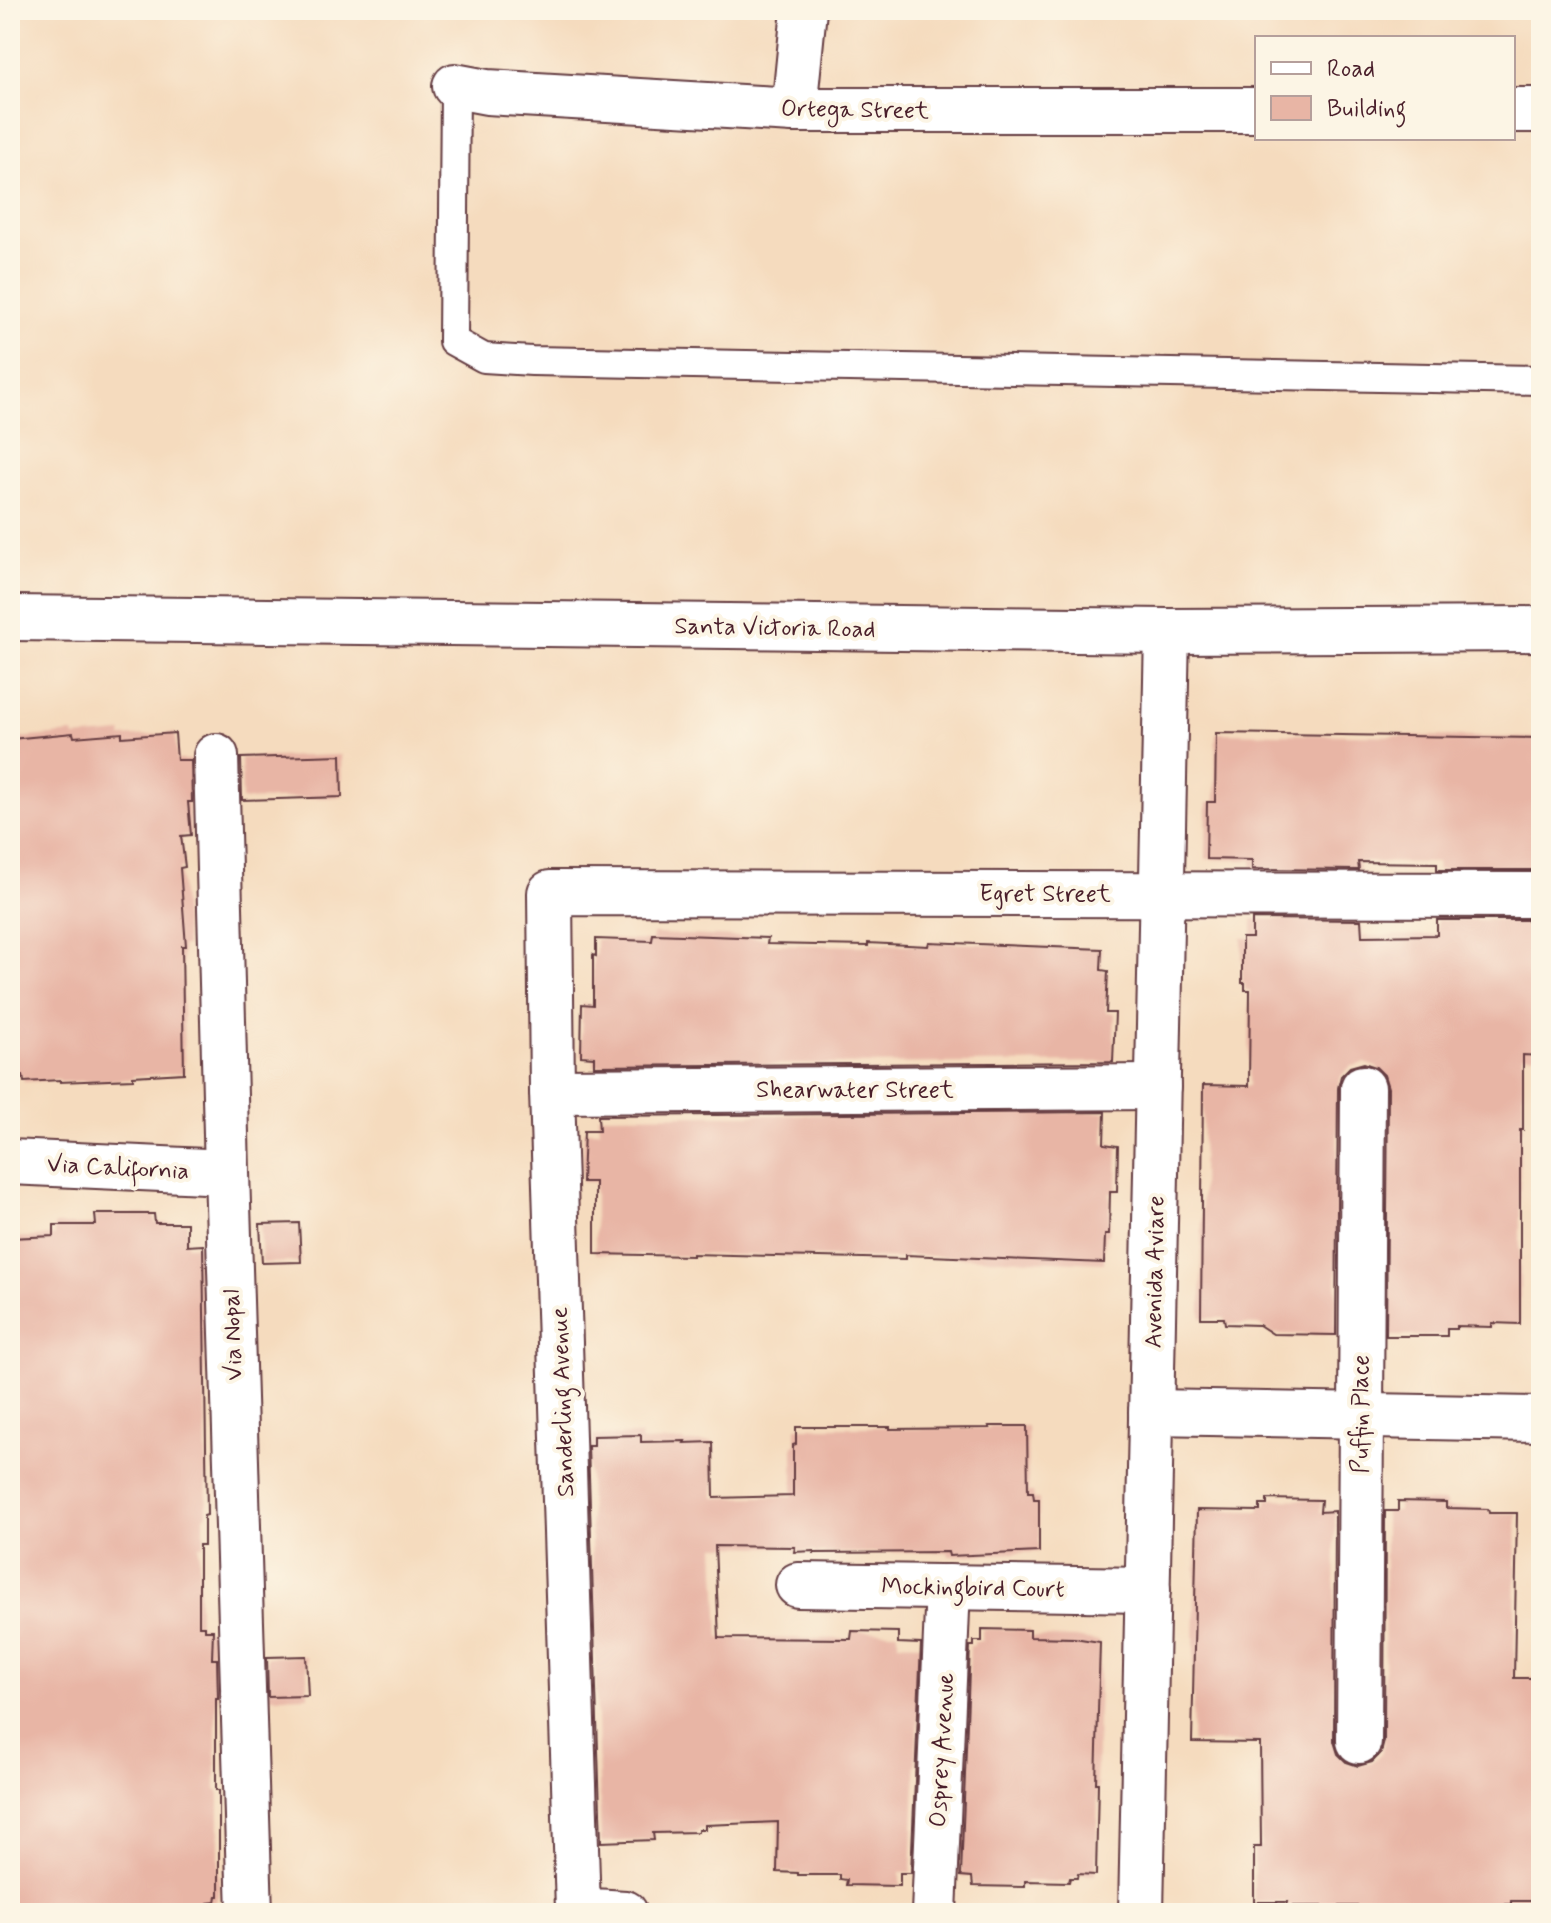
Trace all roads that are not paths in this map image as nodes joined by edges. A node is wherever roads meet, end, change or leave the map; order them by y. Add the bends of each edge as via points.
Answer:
1 (804, 10) edge
2 (455, 86) joint
3 (794, 110) junction
4 (1255, 110) edge
5 (1515, 110) edge
6 (1541, 110) edge
7 (1541, 380) edge
8 (10, 618) edge
9 (1541, 629) edge
10 (1167, 631) junction
11 (216, 756) dead end
12 (550, 893) joint
13 (1162, 893) junction
14 (1541, 895) edge
15 (1158, 1087) junction
16 (1363, 1088) dead end
17 (552, 1091) junction
18 (10, 1162) edge
19 (227, 1172) junction
20 (1151, 1412) junction
21 (1360, 1416) junction
22 (1541, 1419) edge
23 (798, 1585) dead end
24 (948, 1587) junction
25 (1148, 1590) junction
26 (1359, 1741) dead end
27 (250, 1913) edge
28 (625, 1913) edge
29 (934, 1913) edge
30 (1141, 1913) edge

1 - 3 street
2 - 3 street, Ortega Street
2 - 7 lane via 453,341 484,358
3 - 4 street, Ortega Street
5 - 6 street
8 - 10 street, Santa Victoria Road
9 - 10 street, Santa Victoria Road
10 - 13 street, Avenida Aviare
11 - 19 street, Via Nopal
12 - 13 street, Egret Street
12 - 17 street, Sanderling Avenue
13 - 14 street, Egret Street
13 - 15 street, Avenida Aviare
15 - 17 street, Shearwater Street
15 - 20 street, Avenida Aviare
16 - 21 street, Puffin Place
17 - 28 street, Sanderling Avenue via 578,1910
18 - 19 street, Via California
19 - 27 street, Via Nopal
20 - 21 street
20 - 25 street, Avenida Aviare
21 - 22 street
21 - 26 street, Puffin Place
23 - 24 street, Mockingbird Court
24 - 25 street, Mockingbird Court
24 - 29 street, Osprey Avenue
25 - 30 street, Avenida Aviare

